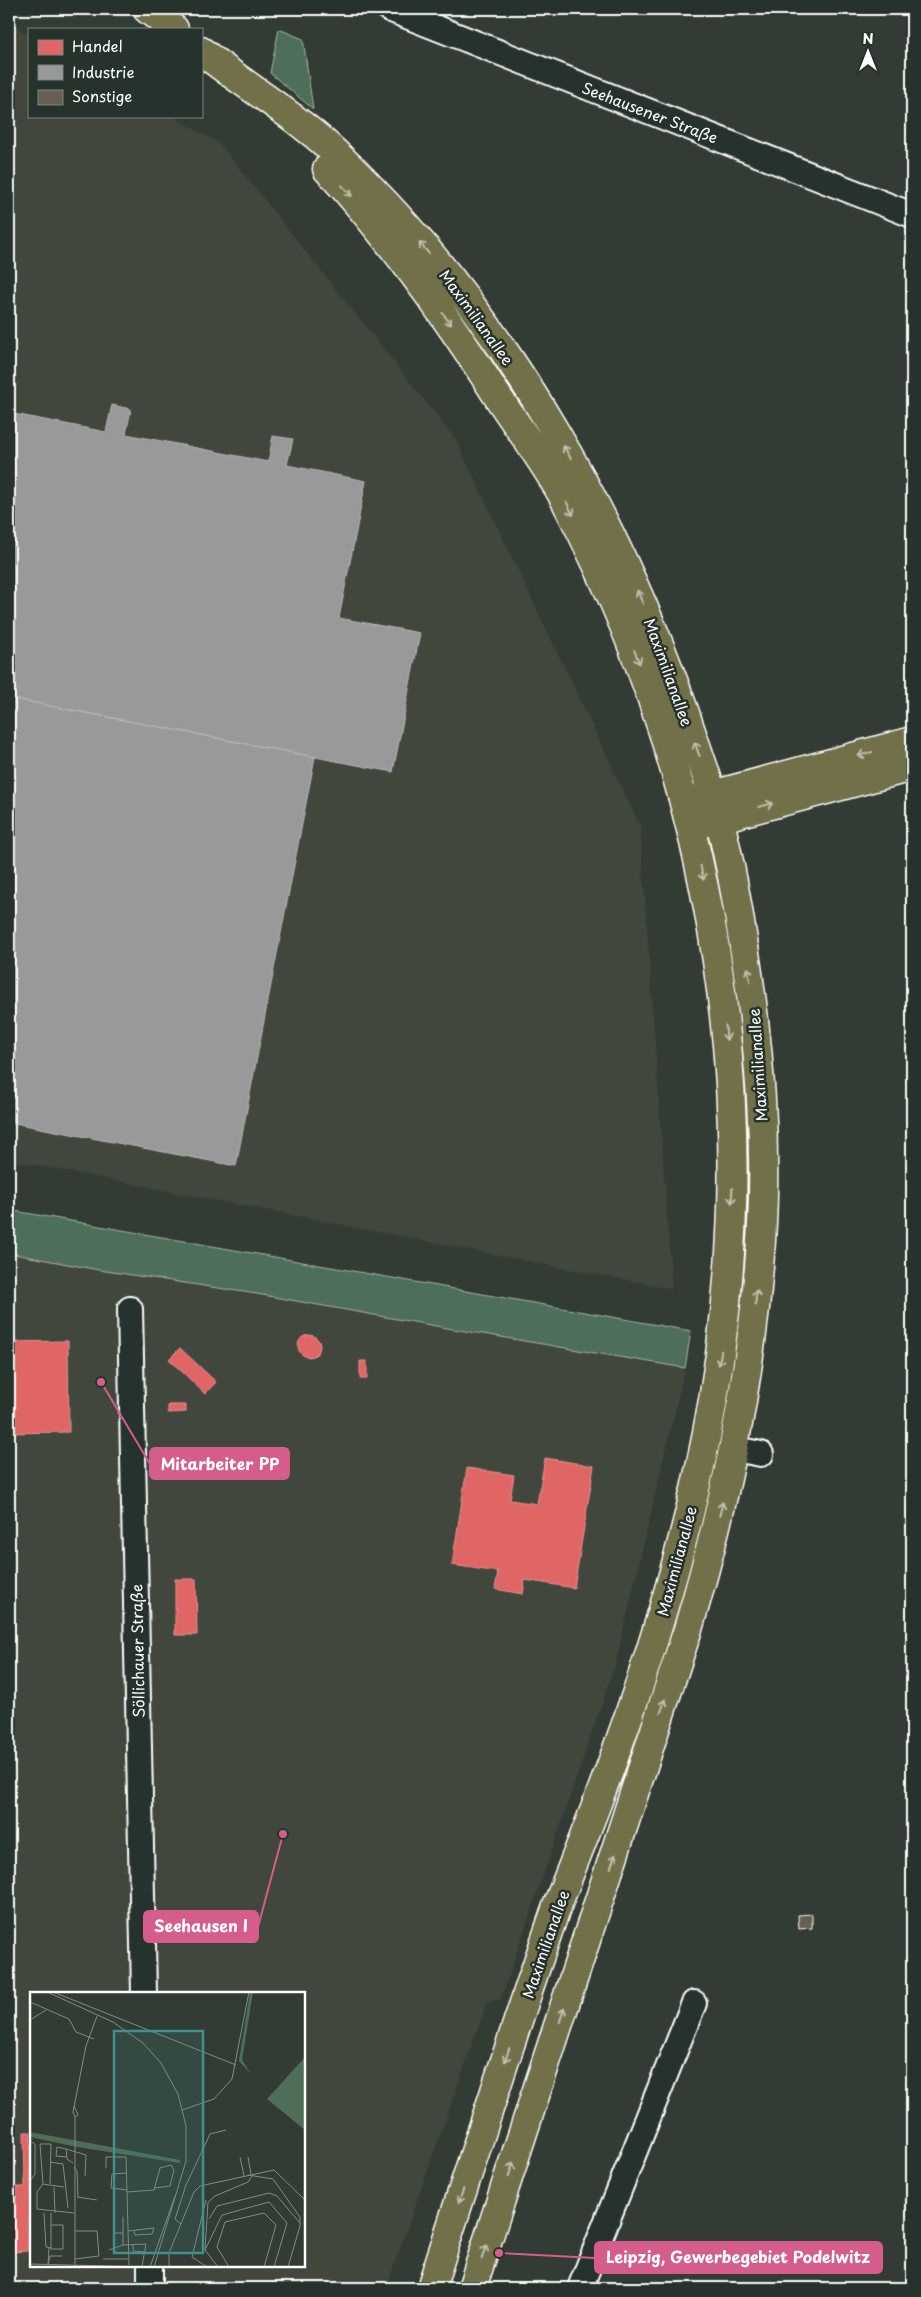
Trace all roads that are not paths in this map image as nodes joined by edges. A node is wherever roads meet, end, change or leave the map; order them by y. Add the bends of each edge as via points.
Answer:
1 (147, 9) edge
2 (389, 9) edge
3 (173, 28) edge
4 (202, 52) edge
5 (269, 102) junction
6 (912, 215) edge
7 (912, 741) edge
8 (912, 767) edge
9 (716, 807) junction
10 (688, 814) junction
11 (130, 1309) dead end
12 (144, 1992) edge
13 (694, 2003) dead end
14 (150, 2267) edge
15 (150, 2288) edge
16 (430, 2288) edge
17 (472, 2288) edge
18 (580, 2288) edge

1 - 3 main road
2 - 6 street, Seehausener Straße
4 - 5 main road, Maximilianallee
9 -> 5 main road, Maximilianallee via 663,652 639,593 590,495 535,399 485,325 393,212 302,124
5 -> 10 main road, Maximilianallee via 292,132 351,195 405,263 465,345 550,473 626,630 654,700
7 -> 9 main road
9 -> 8 main road
9 - 10 main road
17 -> 9 main road, Maximilianallee via 710,1556 748,1452 751,1346 761,1252 762,1132 756,1023 750,980 733,878
10 -> 16 main road, Maximilianallee via 720,977 732,1121 733,1180 727,1294 722,1347 706,1441 661,1618 617,1749 554,1915
11 - 12 street, Söllichauer Straße
13 - 18 street
14 - 15 street

